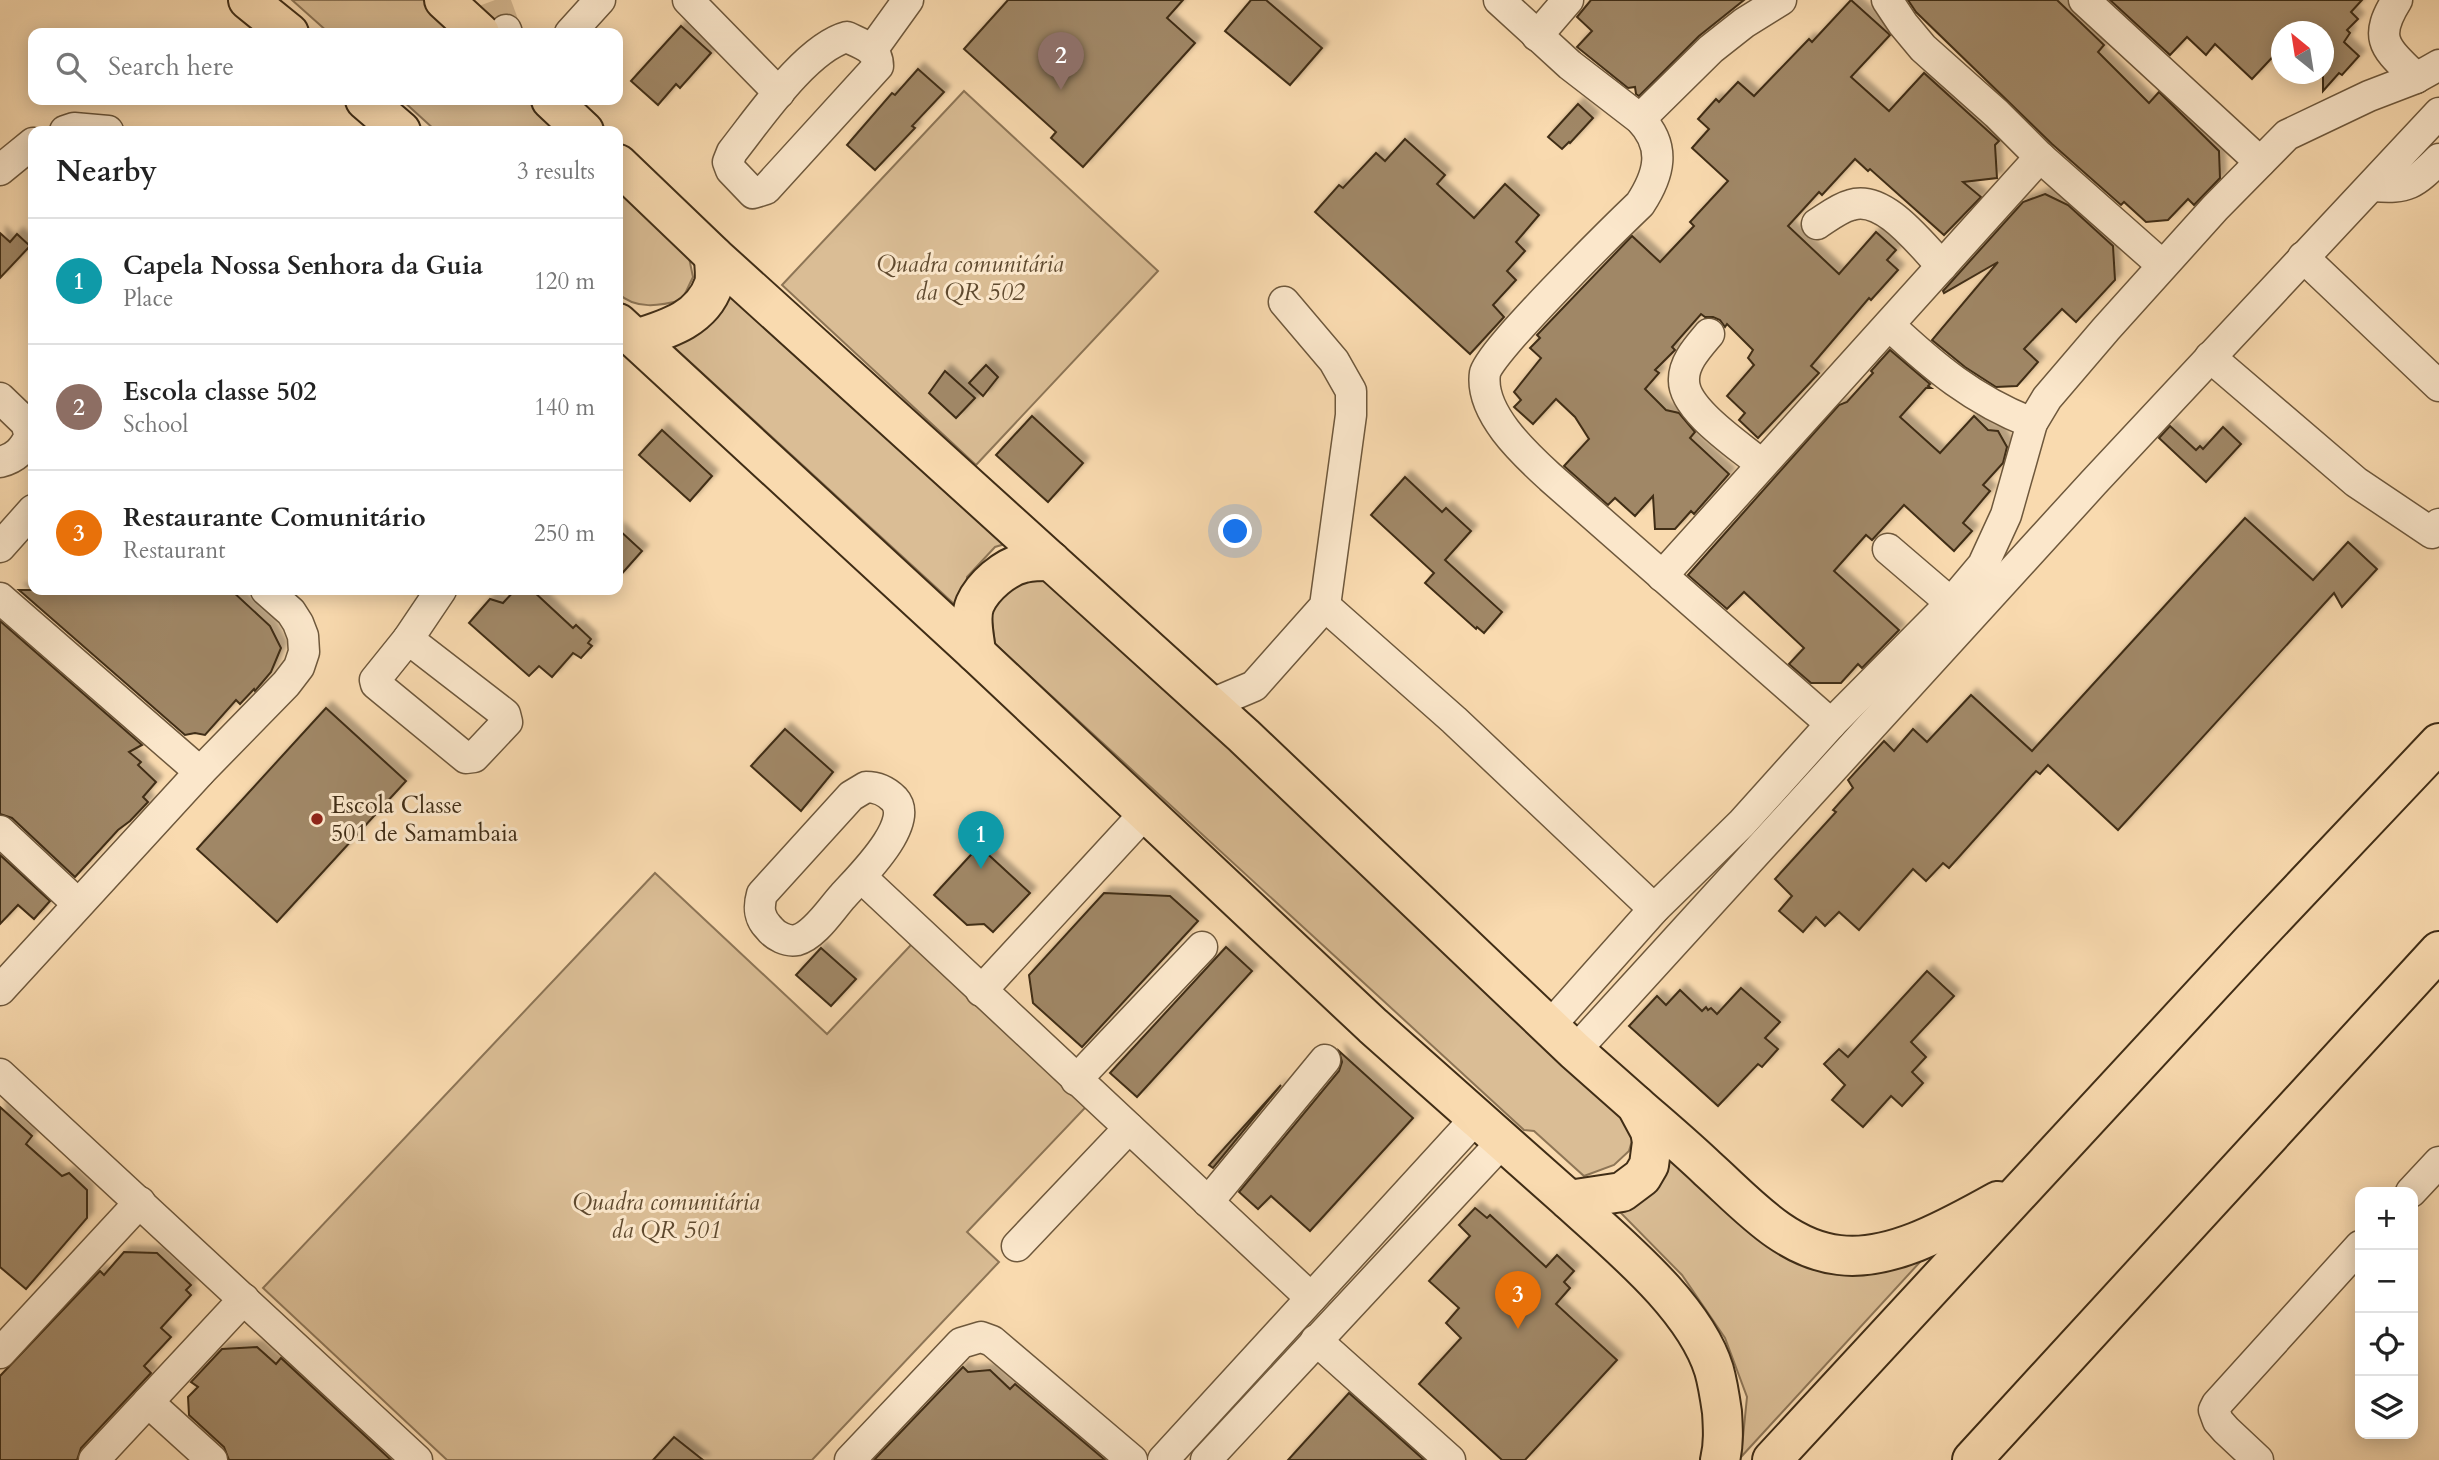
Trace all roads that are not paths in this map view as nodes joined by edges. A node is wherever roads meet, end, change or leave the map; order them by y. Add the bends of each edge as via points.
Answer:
1 (248, 0) edge
2 (444, 0) edge
3 (600, 0) edge
4 (688, 0) edge
5 (908, 0) edge
6 (1499, 0) edge
7 (1568, 0) edge
8 (1781, 0) edge
9 (1887, 0) edge
10 (2084, 0) edge
11 (2397, 0) edge
12 (283, 28) edge
13 (491, 28) edge
14 (575, 28) edge
15 (1537, 36) junction
16 (872, 50) junction
17 (2427, 71) edge
18 (779, 93) junction
19 (371, 105) edge
20 (556, 105) edge
21 (2439, 113) edge
22 (1640, 119) junction
23 (395, 126) edge
24 (579, 126) edge
25 (28, 147) edge
26 (2040, 157) junction
27 (2439, 159) edge
28 (2260, 162) junction
29 (623, 169) edge
30 (0, 170) edge
31 (2373, 186) junction
32 (1818, 224) dead end
33 (714, 257) junction
34 (2303, 257) junction
35 (2162, 265) junction
36 (1942, 266) junction
37 (1284, 302) dead end
38 (1888, 325) junction
39 (627, 331) edge
40 (1709, 334) dead end
41 (2210, 357) junction
42 (2439, 386) edge
43 (0, 398) edge
44 (2032, 423) junction
45 (28, 430) edge
46 (28, 440) edge
47 (0, 462) edge
48 (1761, 464) junction
49 (28, 516) edge
50 (2439, 524) edge
51 (0, 547) edge
52 (1888, 549) dead end
53 (1051, 561) junction
54 (1661, 576) junction
55 (272, 595) edge
56 (439, 595) edge
57 (0, 598) edge
58 (1951, 603) junction
59 (1325, 606) junction
60 (408, 639) dead end
61 (976, 653) junction
62 (1254, 686) junction
63 (1209, 705) junction
64 (1831, 724) junction
65 (1244, 736) junction
66 (2439, 743) edge
67 (200, 772) junction
68 (1146, 811) junction
69 (0, 831) edge
70 (861, 877) junction
71 (78, 904) junction
72 (1654, 909) junction
73 (1202, 947) dead end
74 (2437, 954) edge
75 (11, 960) edge
76 (0, 990) edge
77 (981, 991) junction
78 (1562, 1039) junction
79 (1325, 1060) dead end
80 (0, 1074) edge
81 (1076, 1080) junction
82 (1636, 1105) junction
83 (1129, 1128) junction
84 (1490, 1129) junction
85 (2439, 1161) edge
86 (2025, 1186) junction
87 (2415, 1187) edge
88 (1569, 1200) junction
89 (140, 1202) junction
90 (1208, 1202) junction
91 (1017, 1246) dead end
92 (2356, 1250) edge
93 (1311, 1298) junction
94 (244, 1299) junction
95 (5, 1338) edge
96 (1316, 1340) junction
97 (1217, 1400) junction
98 (148, 1402) junction
99 (1241, 1420) junction
100 (94, 1460) edge
101 (212, 1460) edge
102 (417, 1460) edge
103 (850, 1460) edge
104 (1132, 1460) edge
105 (1163, 1460) edge
106 (1206, 1460) edge
107 (1451, 1460) edge
108 (1720, 1460) edge
109 (1772, 1460) edge
110 (1972, 1460) edge
111 (2258, 1460) edge

1 - 12 main road
2 - 13 main road
3 - 14 street
4 - 18 street
5 - 16 street
6 - 15 street
7 - 15 street
8 - 22 street via 1711,49
9 - 26 street via 1923,48
10 - 28 street
11 - 17 street via 2383,27 2383,37 2396,58
15 - 22 street
16 - 18 street via 847,37 838,40 814,55
16 - 18 street via 878,66 766,188 753,193 728,162
17 - 28 street via 2287,135
19 - 23 main road
20 - 24 main road
21 - 31 street
22 - 54 street via 1658,157 1651,187 1485,372 1497,419 1516,446
25 - 30 street
26 - 35 street
26 - 36 street
27 - 31 street via 2408,185
28 - 35 street
29 - 33 main road
31 - 34 street
32 - 36 street via 1848,205 1873,205 1895,219
33 - 39 main road via 715,282 694,313 676,327
33 - 53 main road
34 - 41 street
34 - 42 street
35 - 44 street via 2070,370
36 - 38 street
37 - 59 street via 1334,361 1351,391
38 - 44 street via 1952,381
38 - 48 street
39 - 61 main road
40 - 48 street via 1687,366 1686,394 1701,413
41 - 50 street via 2356,482 2432,533
41 - 78 street
43 - 45 street
44 - 58 street via 1994,543 1983,565
46 - 47 street via 23,450
48 - 54 street
49 - 51 street
52 - 58 street
53 - 61 main road via 1008,568 987,587 975,605
53 - 63 main road
54 - 64 street
55 - 67 street via 291,612 303,636 299,667
56 - 60 street
57 - 67 street
58 - 64 street
59 - 62 street
59 - 72 street via 1454,720
61 - 68 main road
62 - 63 street
62 - 65 street
63 - 65 main road
64 - 72 street via 1742,823
65 - 78 main road
66 - 86 main road
67 - 71 street
68 - 77 street
68 - 84 main road via 1373,1026
69 - 71 street
70 - 70 street via 809,933 796,940 770,930 761,916 762,894 806,845 851,796 866,787 878,787 900,806 900,817 896,831
70 - 77 street
71 - 75 street
72 - 78 street
73 - 81 street
74 - 110 main road
75 - 76 street
77 - 81 street
78 - 82 main road
79 - 90 street
80 - 89 street
81 - 83 street
82 - 86 main road via 1763,1219 1790,1238 1841,1256 1909,1244
82 - 88 main road via 1652,1142 1642,1177 1622,1192
83 - 90 street
83 - 91 street
84 - 88 main road
84 - 93 street
84 - 96 street
85 - 87 street
86 - 109 main road
88 - 108 main road via 1661,1289 1701,1343 1714,1368 1720,1395
89 - 94 street
89 - 95 street
90 - 93 street
92 - 111 street via 2214,1410 2218,1421
93 - 97 street
94 - 98 street
94 - 102 street
96 - 99 street
96 - 107 street
97 - 99 street
97 - 105 street
98 - 100 street
98 - 101 street
99 - 106 street
103 - 104 street via 961,1343 981,1337 992,1341

